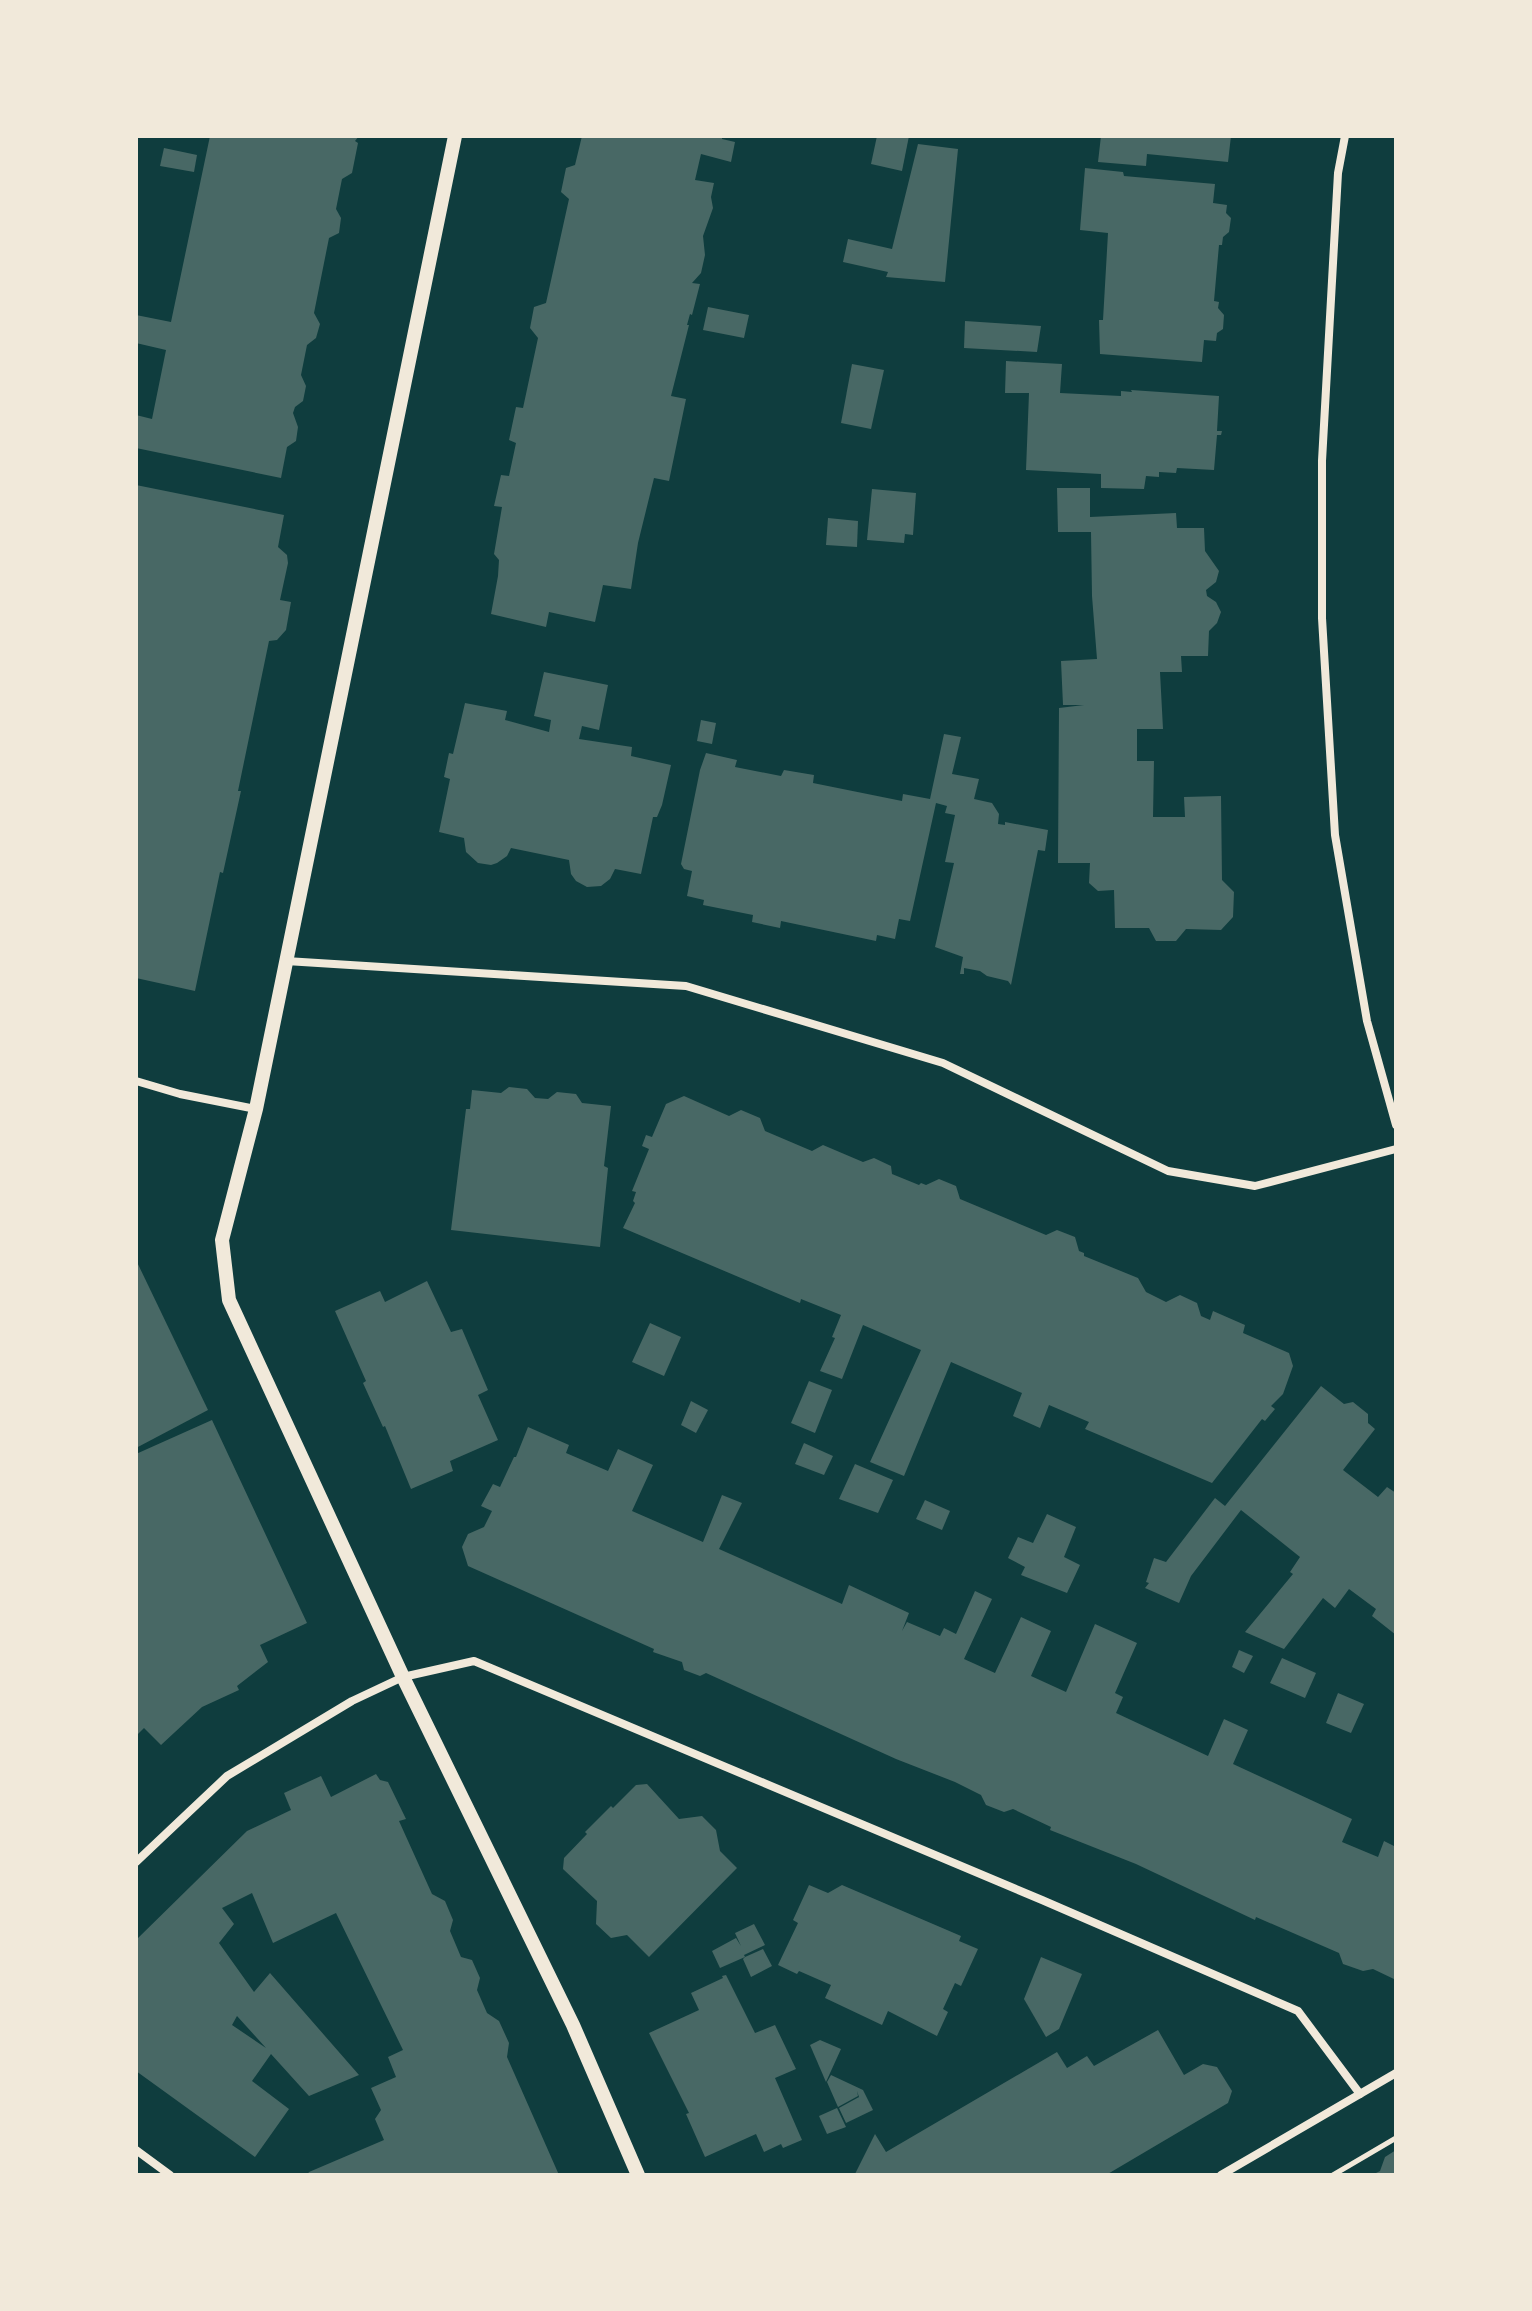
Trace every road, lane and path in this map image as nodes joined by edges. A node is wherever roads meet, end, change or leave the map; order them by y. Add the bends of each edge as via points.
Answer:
1 (455, 136) edge
2 (1345, 136) edge
3 (286, 961) junction
4 (136, 1081) edge
5 (256, 1109) junction
6 (1396, 1125) edge
7 (1396, 1149) edge
8 (403, 1677) junction
9 (136, 1862) edge
10 (1396, 2073) edge
11 (1360, 2094) junction
12 (1396, 2138) edge
13 (136, 2150) edge
14 (170, 2175) edge
15 (638, 2175) edge
16 (1221, 2175) edge
17 (1333, 2175) edge

1 - 3 street
2 - 6 street via 1338,173 1322,461 1322,618 1335,835 1367,1021
3 - 5 street
3 - 7 street via 686,986 943,1063 1168,1171 1255,1186
4 - 5 street
5 - 8 street via 222,1240 229,1300
8 - 9 street via 352,1701 227,1776
8 - 11 street via 474,1661 1085,1918 1298,2011
8 - 15 street via 573,2025
10 - 11 street
11 - 16 street
12 - 17 path
13 - 14 street

